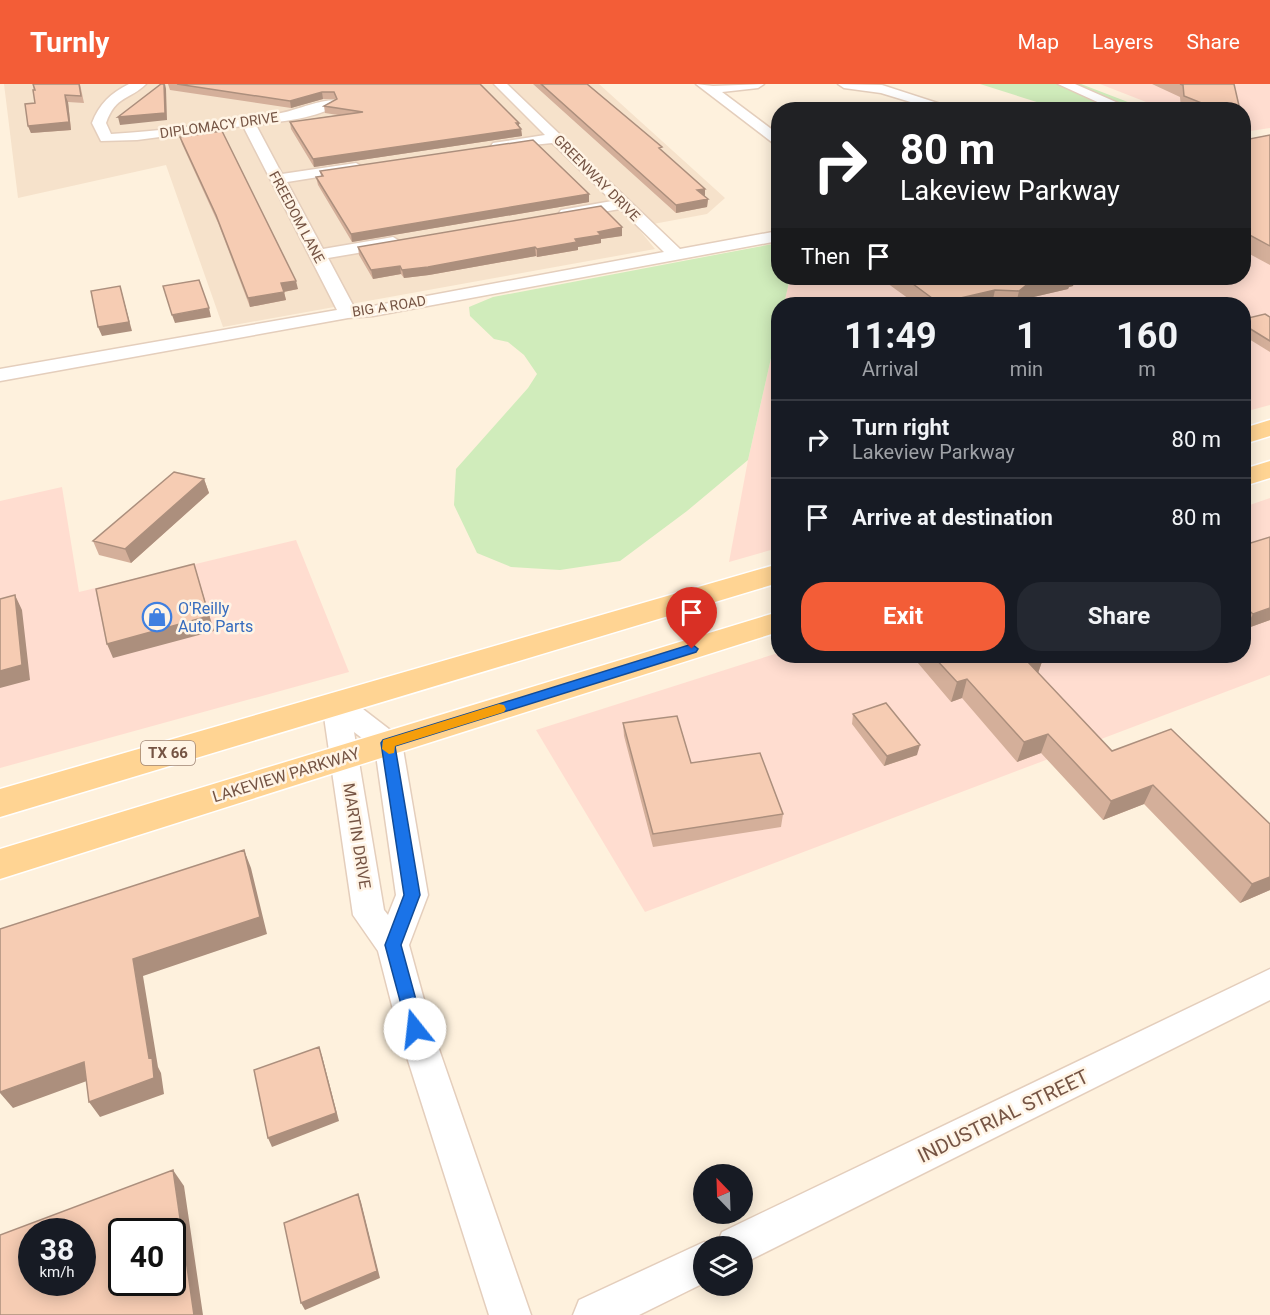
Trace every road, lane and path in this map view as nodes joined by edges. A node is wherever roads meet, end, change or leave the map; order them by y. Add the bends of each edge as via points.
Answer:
1 (137, 84) edge
2 (500, 84) edge
3 (758, 84) edge
4 (843, 84) edge
5 (1064, 84) edge
6 (706, 87) edge
7 (927, 102) edge
8 (1108, 102) edge
9 (330, 104) edge
10 (247, 122) junction
11 (771, 135) edge
12 (556, 138) junction
13 (486, 148) edge
14 (370, 165) edge
15 (278, 179) junction
16 (622, 204) junction
17 (552, 216) edge
18 (771, 237) edge
19 (411, 239) edge
20 (318, 255) junction
21 (676, 255) junction
22 (348, 313) junction
23 (0, 375) edge
24 (1270, 428) edge
25 (1251, 434) edge
26 (1270, 469) edge
27 (1251, 476) edge
28 (771, 575) edge
29 (771, 624) edge
30 (336, 703) junction
31 (388, 743) junction
32 (345, 758) junction
33 (0, 803) edge
34 (0, 864) edge
35 (393, 945) junction
36 (1270, 984) edge
37 (753, 1238) edge
38 (693, 1267) edge
39 (510, 1315) edge
40 (594, 1315) edge

1 - 10 street, DIPLOMACY DRIVE via 113,98 102,111 99,123 106,138
2 - 12 street, GREENWAY DRIVE
3 - 6 street
4 - 7 street via 895,92
5 - 8 street
6 - 11 street
9 - 10 street, DIPLOMACY DRIVE via 314,111
10 - 15 street, FREEDOM LANE
12 - 13 street
12 - 16 street, GREENWAY DRIVE
14 - 15 street
15 - 20 street, FREEDOM LANE
16 - 17 street
16 - 21 street, GREENWAY DRIVE
18 - 21 street, BIG A ROAD
19 - 20 street
20 - 22 street, FREEDOM LANE
21 - 22 street, BIG A ROAD
22 - 23 street, BIG A ROAD
24 - 25 main road
26 - 27 main road
28 - 30 main road, TX 66
29 - 31 main road, LAKEVIEW PARKWAY
30 - 31 street
30 - 32 street, MARTIN DRIVE
30 - 33 main road, TX 66
31 - 32 main road, LAKEVIEW PARKWAY
31 - 35 street via 412,895
32 - 34 main road, LAKEVIEW PARKWAY
32 - 35 street, MARTIN DRIVE via 369,915
35 - 39 street, MARTIN DRIVE via 415,1029
36 - 37 street, INDUSTRIAL STREET
38 - 40 street

